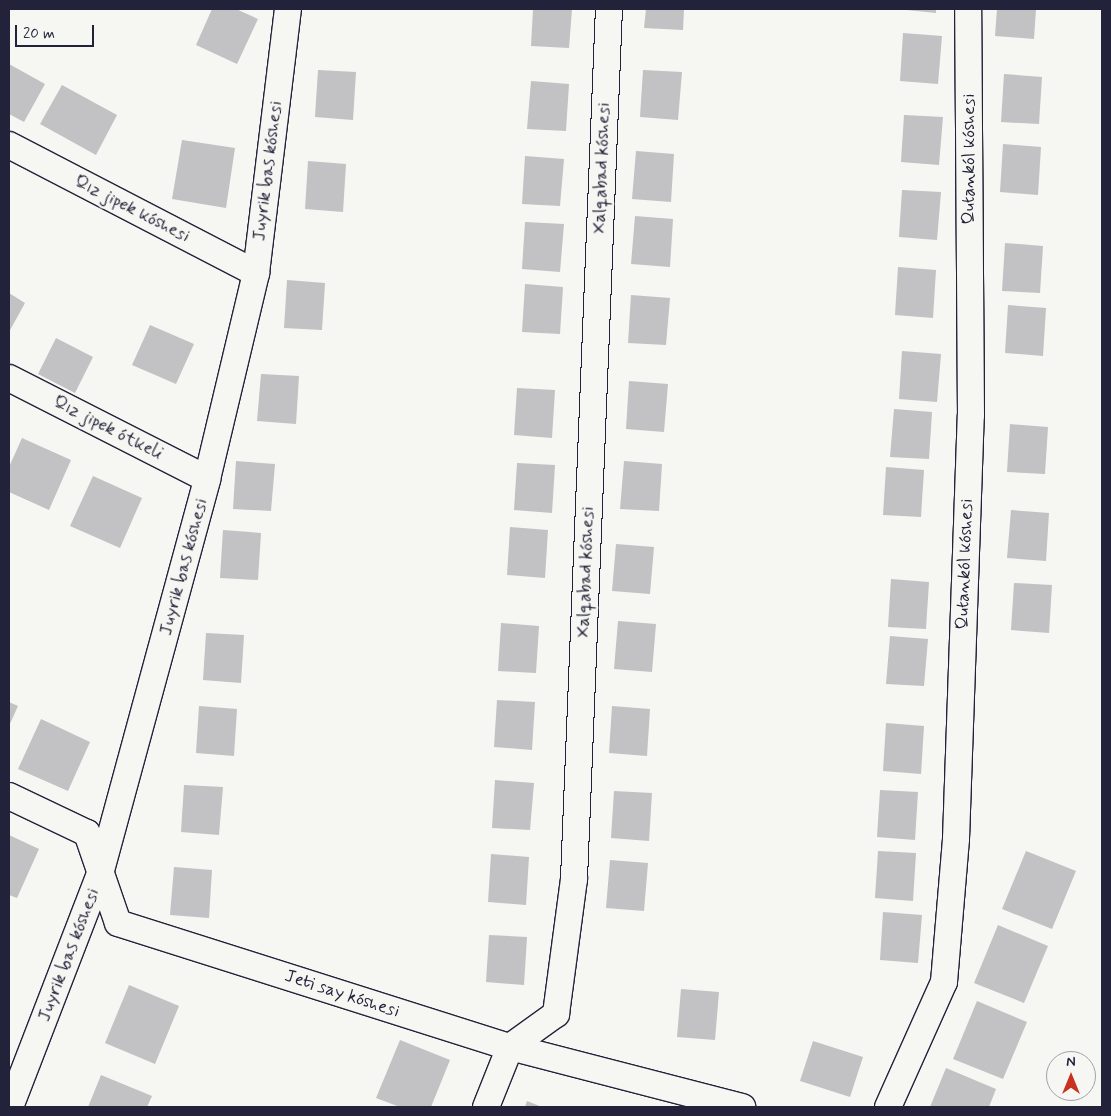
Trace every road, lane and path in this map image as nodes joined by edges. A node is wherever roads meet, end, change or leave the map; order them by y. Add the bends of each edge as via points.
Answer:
1 (288, 9) edge
2 (608, 9) edge
3 (968, 9) edge
4 (9, 145) edge
5 (256, 273) junction
6 (9, 378) edge
7 (207, 479) junction
8 (9, 796) edge
9 (100, 874) junction
10 (510, 1047) junction
11 (10, 1107) edge
12 (486, 1107) edge
13 (742, 1107) edge
14 (888, 1107) edge

1 - 5 street, Juyrik bas kóshesi
2 - 10 street, Xalqabad kóshesi via 574,879 556,1014
3 - 14 street, Qutankól kóshesi via 971,415 956,839 944,982
4 - 5 street, Qız jipek kóshesi
5 - 7 street, Juyrik bas kóshesi
6 - 7 street, Qız jipek ótkeli
7 - 9 street, Juyrik bas kóshesi
8 - 9 street, Jeti say kóshesi via 87,833
9 - 10 street, Jeti say kóshesi via 118,923
9 - 11 street, Juyrik bas kóshesi
10 - 12 street
10 - 13 street, Jeti say kóshesi

